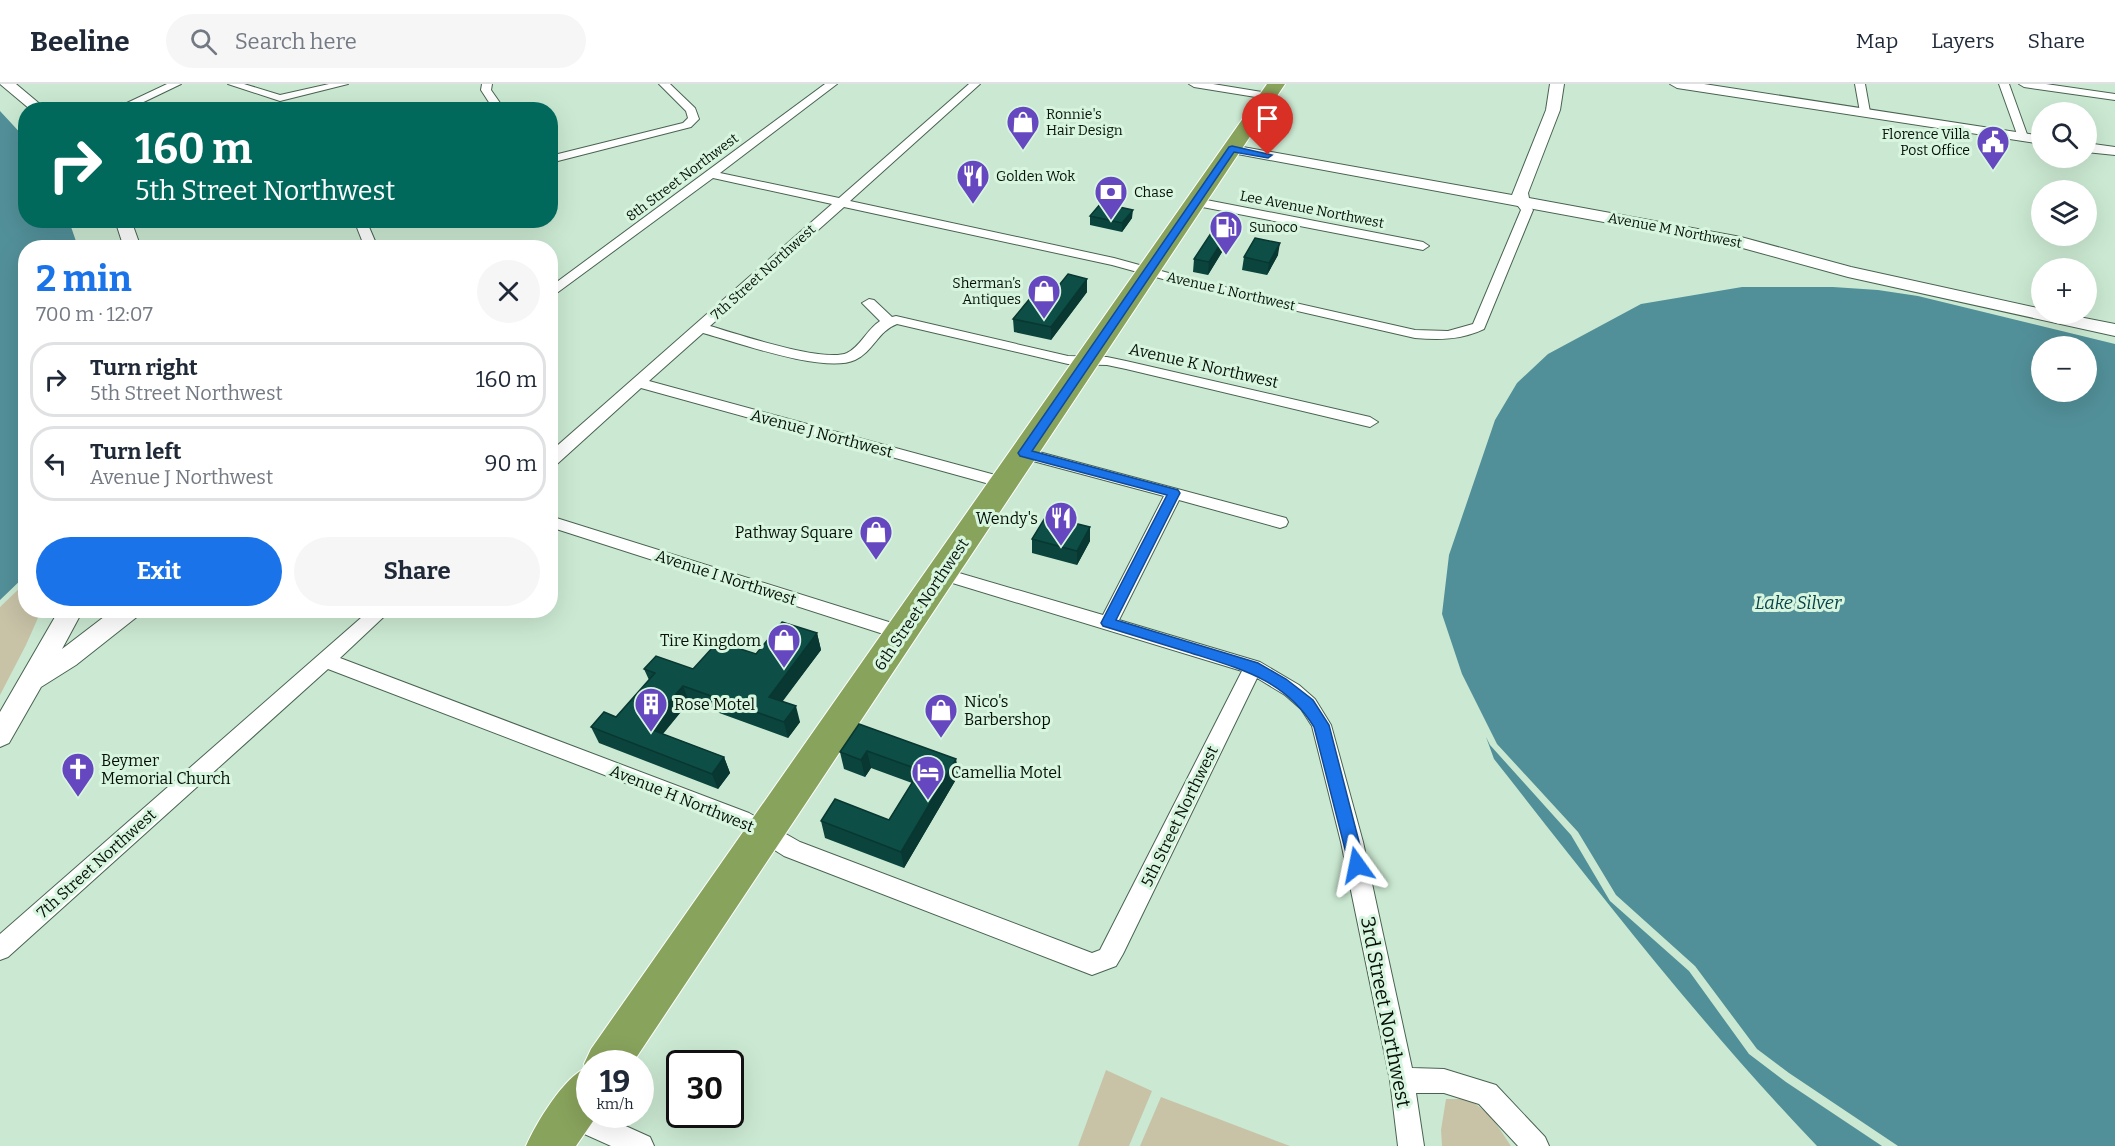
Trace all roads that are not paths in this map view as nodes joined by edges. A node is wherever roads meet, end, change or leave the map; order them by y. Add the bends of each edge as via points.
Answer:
1 (7, 84) edge
2 (176, 84) edge
3 (232, 84) edge
4 (343, 84) edge
5 (487, 84) edge
6 (664, 84) edge
7 (832, 84) edge
8 (975, 84) edge
9 (1194, 84) edge
10 (1557, 84) edge
11 (1677, 84) edge
12 (1860, 84) edge
13 (2004, 84) edge
14 (2024, 84) edge
15 (1272, 90) edge
16 (2115, 97) edge
17 (280, 98) junction
18 (30, 102) edge
19 (135, 102) edge
20 (283, 102) edge
21 (494, 102) edge
22 (1865, 112) junction
23 (2023, 137) junction
24 (2031, 138) edge
25 (1232, 149) junction
26 (2097, 149) edge
27 (2115, 151) edge
28 (558, 157) edge
29 (710, 174) junction
30 (841, 202) junction
31 (1196, 202) junction
32 (1521, 202) junction
33 (1423, 246) dead end
34 (1149, 271) junction
35 (558, 288) edge
36 (869, 303) dead end
37 (889, 322) junction
38 (700, 328) junction
39 (2115, 330) edge
40 (1088, 360) junction
41 (639, 382) junction
42 (1370, 422) dead end
43 (1024, 453) junction
44 (558, 454) edge
45 (1004, 483) junction
46 (1174, 493) junction
47 (1280, 522) dead end
48 (558, 524) edge
49 (942, 574) junction
50 (67, 618) edge
51 (120, 618) edge
52 (373, 618) edge
53 (1108, 623) junction
54 (902, 633) junction
55 (326, 660) junction
56 (1253, 667) junction
57 (33, 680) junction
58 (0, 736) edge
59 (765, 832) junction
60 (0, 949) edge
61 (1102, 961) joint
62 (616, 1050) edge
63 (1402, 1080) junction
64 (570, 1116) edge
65 (641, 1146) edge
66 (1411, 1146) edge
67 (1536, 1146) edge

1 - 18 street
2 - 19 street
3 - 17 street
4 - 17 street
5 - 21 street via 486,90
6 - 28 street via 691,110 694,119 687,125
7 - 29 street, 8th Street Northwest
8 - 30 street, 7th Street Northwest
9 - 15 street
10 - 32 street via 1553,110 1520,193
11 - 22 street
12 - 22 street
13 - 23 street
14 - 16 street
15 - 25 highway, 6th Street Northwest
17 - 20 street
22 - 23 street
23 - 24 street
25 - 31 highway, 6th Street Northwest
25 - 32 street, Avenue M Northwest
26 - 27 street
29 - 30 street, Avenue L Northwest
29 - 35 street, 8th Street Northwest
30 - 34 street, Avenue L Northwest
30 - 38 street, 7th Street Northwest
31 - 33 street, Lee Avenue Northwest
31 - 34 highway, 6th Street Northwest
32 - 34 street, Avenue L Northwest via 1527,210 1479,326 1449,337 1415,334
32 - 39 street, Avenue M Northwest via 1741,242 1842,271
34 - 40 highway, 6th Street Northwest
36 - 37 street
37 - 38 street via 855,353 837,360
37 - 40 street, Avenue K Northwest via 905,322 1068,360
38 - 41 street, 7th Street Northwest
40 - 42 street, Avenue K Northwest via 1135,366
40 - 43 highway, 6th Street Northwest
41 - 44 street, 7th Street Northwest
41 - 45 street, Avenue J Northwest
43 - 45 highway, 6th Street Northwest
43 - 46 street
45 - 49 highway, 6th Street Northwest
46 - 47 street
46 - 53 street
48 - 54 street, Avenue I Northwest
49 - 53 street
49 - 54 highway, 6th Street Northwest
50 - 57 street
51 - 57 street
52 - 55 street, 7th Street Northwest
53 - 56 street
54 - 59 highway, 6th Street Northwest
55 - 59 street, Avenue H Northwest via 742,819
55 - 60 street, 7th Street Northwest
56 - 61 street, 5th Street Northwest via 1115,946
56 - 63 street, 3rd Street Northwest via 1292,690 1308,704 1321,725 1352,842
57 - 58 street
59 - 61 street, Avenue H Northwest via 792,849 1070,956 1092,964
59 - 62 highway, 6th Street Northwest
63 - 66 street, 3rd Street Northwest
63 - 67 street via 1444,1081 1487,1094
64 - 65 street

